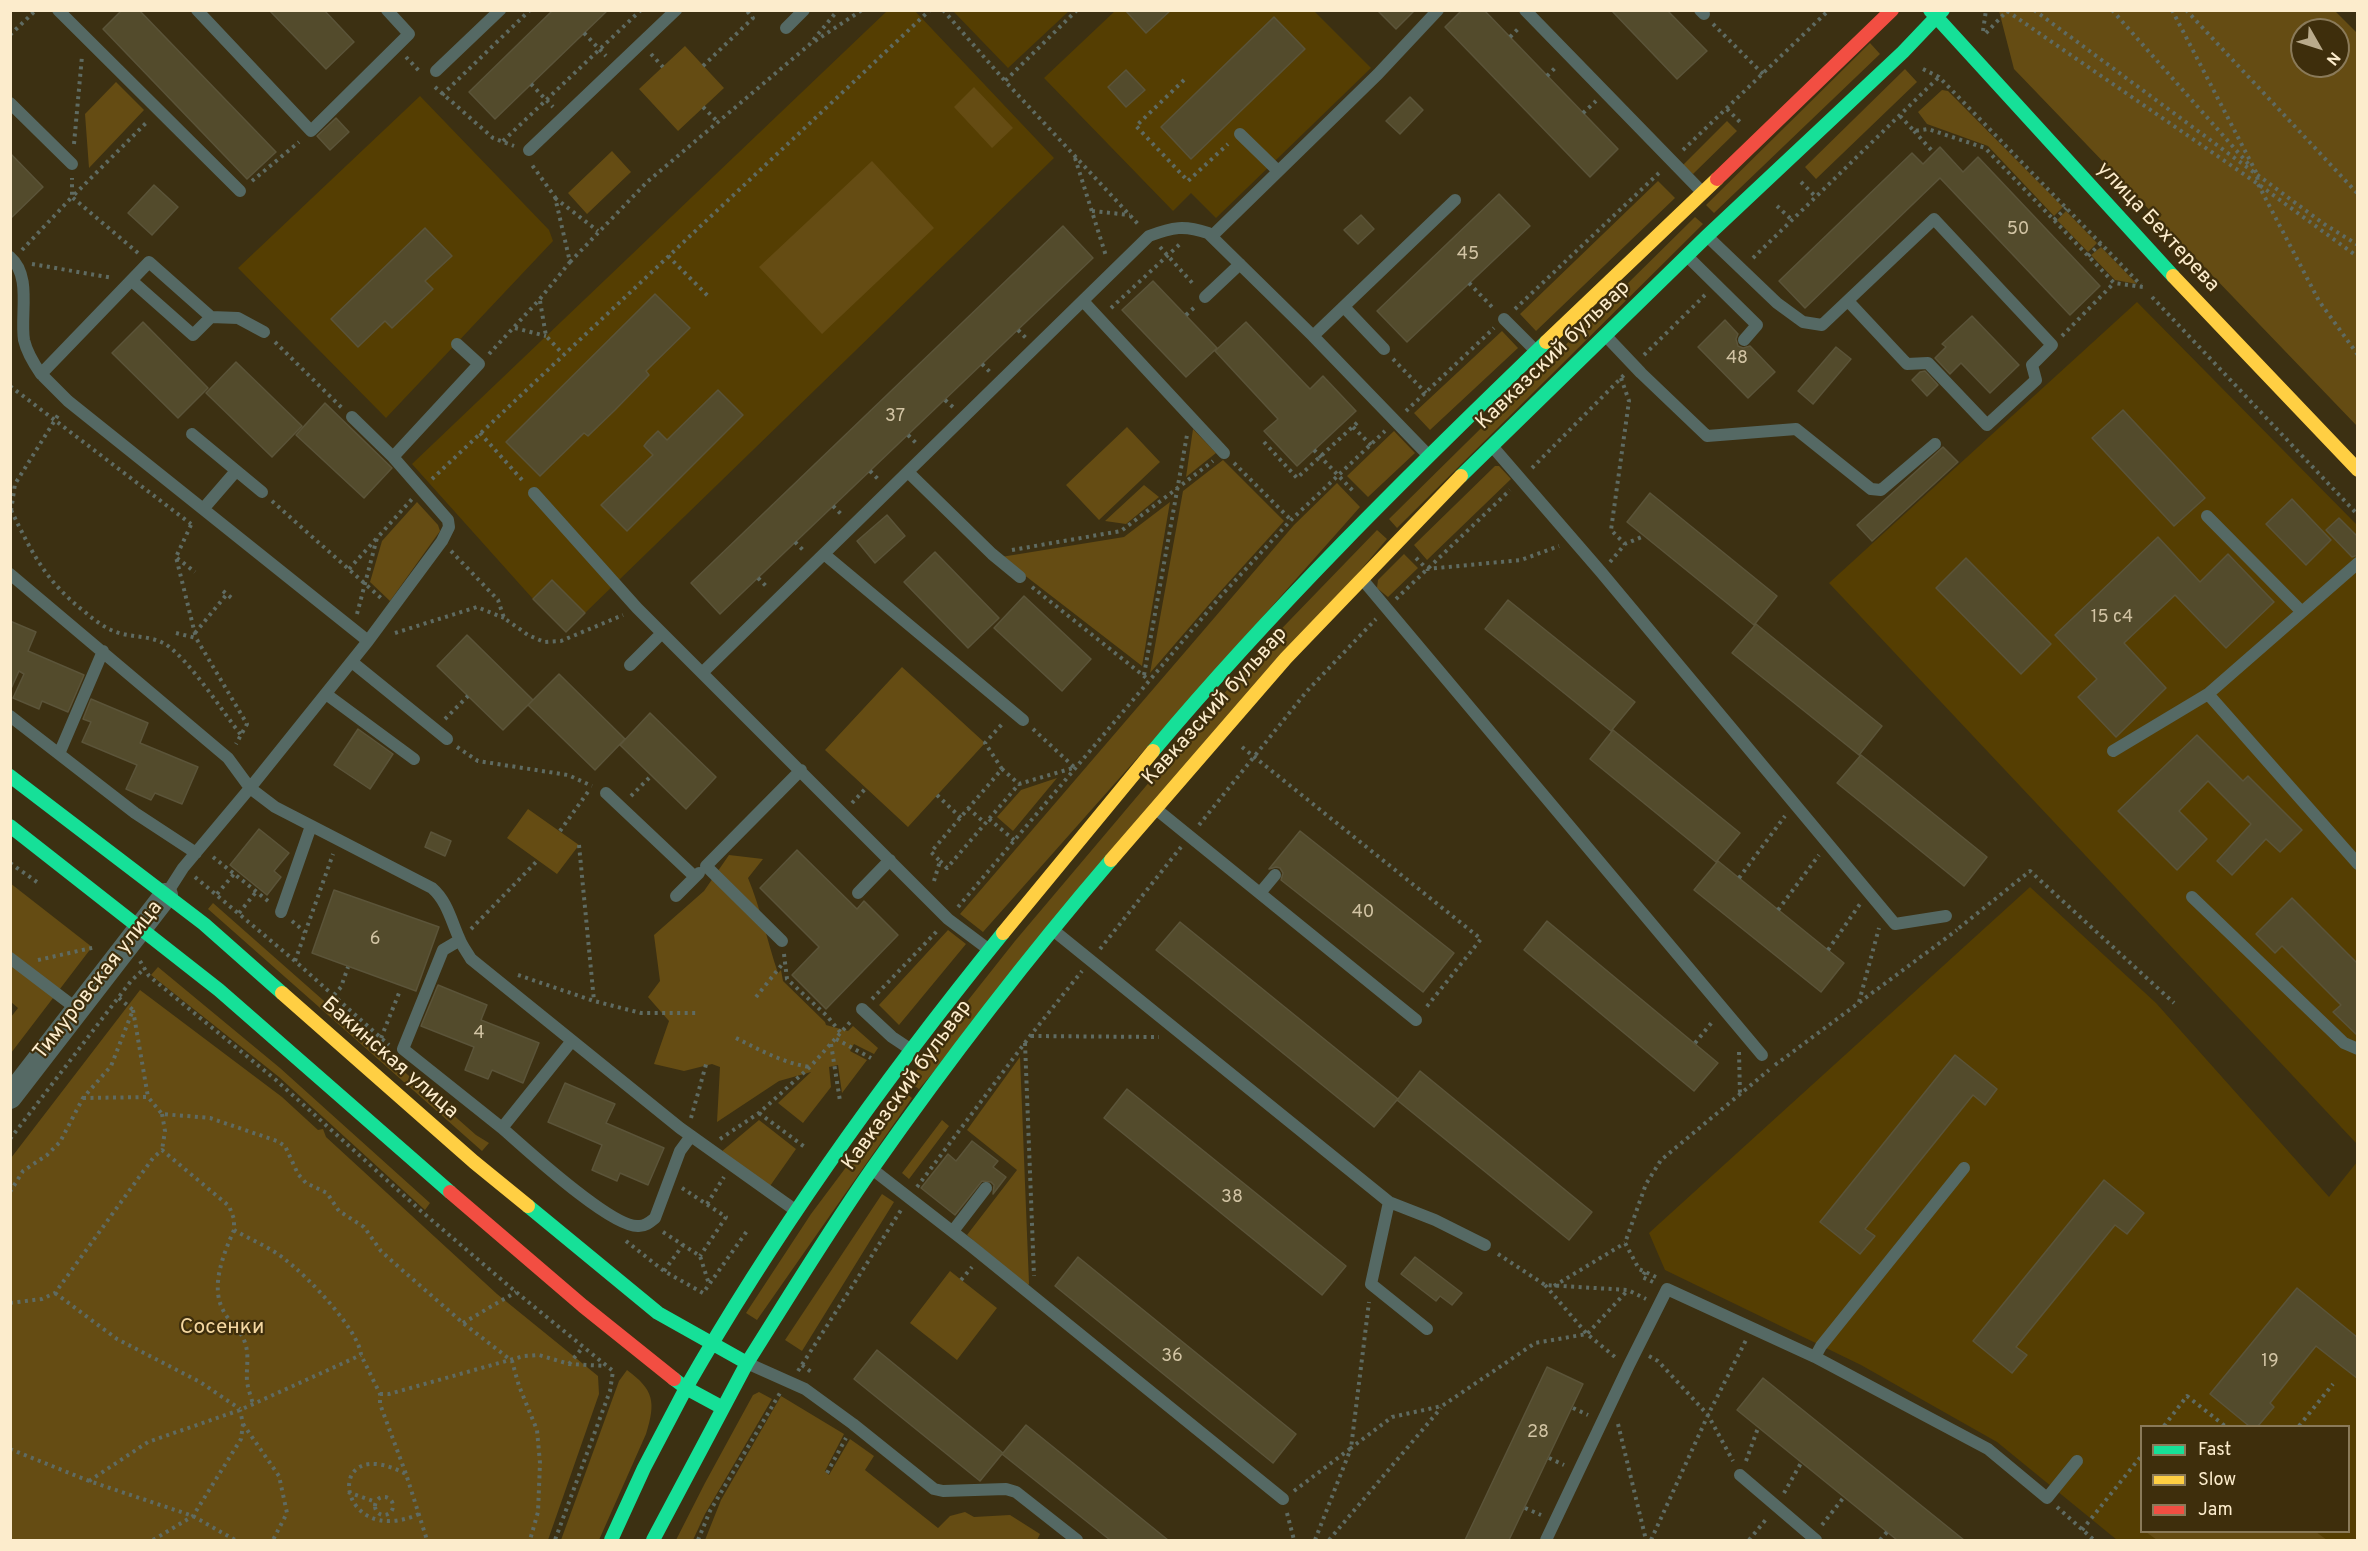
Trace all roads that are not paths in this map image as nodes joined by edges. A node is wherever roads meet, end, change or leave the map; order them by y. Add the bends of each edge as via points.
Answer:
1 (58, 10) edge
2 (197, 10) edge
3 (387, 10) edge
4 (500, 10) edge
5 (676, 10) edge
6 (804, 10) edge
7 (1438, 10) edge
8 (1525, 10) edge
9 (1892, 10) edge
10 (1937, 13) edge
11 (786, 28) dead end
12 (436, 71) dead end
13 (10, 103) edge
14 (1240, 134) road end
15 (524, 153) road end
16 (72, 164) road end
17 (1278, 171) junction
18 (240, 191) road end
19 (1704, 194) junction
20 (1455, 200) dead end
21 (1212, 236) junction
22 (1707, 236) junction
23 (1687, 256) junction
24 (13, 259) edge
25 (1240, 264) junction
26 (132, 281) junction
27 (1206, 297) road end
28 (1083, 301) junction
29 (1848, 301) junction
30 (1344, 307) junction
31 (211, 317) junction
32 (1504, 319) road end
33 (264, 332) road end
34 (1604, 334) junction
35 (1313, 336) junction
36 (1744, 340) dead end
37 (457, 344) dead end
38 (1384, 350) road end
39 (1537, 352) junction
40 (41, 374) junction
41 (352, 417) road end
42 (192, 434) dead end
43 (1935, 444) dead end
44 (1491, 445) junction
45 (1224, 453) road end
46 (393, 457) junction
47 (1430, 457) junction
48 (2358, 470) edge
49 (236, 471) junction
50 (908, 472) junction
51 (262, 492) road end
52 (534, 493) road end
53 (204, 508) junction
54 (2207, 516) dead end
55 (824, 554) junction
56 (2358, 563) edge
57 (10, 574) edge
58 (1020, 577) road end
59 (1361, 578) junction
60 (2302, 612) junction
61 (662, 633) junction
62 (368, 641) junction
63 (103, 651) junction
64 (352, 662) junction
65 (630, 665) dead end
66 (702, 673) junction
67 (326, 694) junction
68 (2208, 694) junction
69 (10, 716) edge
70 (1023, 720) road end
71 (447, 739) road end
72 (2113, 752) dead end
73 (59, 754) junction
74 (414, 759) dead end
75 (801, 770) junction
76 (10, 776) edge
77 (250, 788) junction
78 (606, 793) road end
79 (1155, 808) junction
80 (10, 826) edge
81 (311, 826) junction
82 (198, 850) junction
83 (890, 860) junction
84 (2358, 864) edge
85 (706, 866) junction
86 (1275, 875) dead end
87 (695, 877) junction
88 (858, 893) dead end
89 (1260, 893) junction
90 (166, 895) junction
91 (676, 896) dead end
92 (2192, 897) dead end
93 (281, 912) road end
94 (1946, 916) road end
95 (141, 926) junction
96 (1052, 929) junction
97 (460, 940) junction
98 (782, 941) road end
99 (989, 950) junction
100 (15, 961) edge
101 (77, 1009) junction
102 (862, 1009) road end
103 (1416, 1020) road end
104 (572, 1042) junction
105 (2358, 1049) edge
106 (911, 1050) junction
107 (1762, 1055) dead end
108 (10, 1097) edge
109 (502, 1128) junction
110 (689, 1135) junction
111 (1964, 1168) dead end
112 (872, 1169) junction
113 (986, 1188) dead end
114 (1389, 1202) junction
115 (796, 1211) junction
116 (953, 1231) junction
117 (1485, 1245) road end
118 (1427, 1329) dead end
119 (711, 1342) junction
120 (1815, 1357) junction
121 (747, 1363) junction
122 (686, 1388) junction
123 (723, 1408) junction
124 (2076, 1461) dead end
125 (1740, 1475) road end
126 (1283, 1499) road end
127 (1814, 1539) edge
128 (611, 1540) edge
129 (653, 1540) edge
130 (1077, 1540) edge
131 (1546, 1540) edge

1 - 18 lane
2 - 3 lane via 311,131 410,34
4 - 12 lane
5 - 15 lane
6 - 11 lane
7 - 17 lane
8 - 19 lane
9 - 19 street, Кавказский бульвар
10 - 22 street, Кавказский бульвар via 1891,64
10 - 48 street, улица Бехтерева via 2163,266
13 - 16 lane
14 - 17 lane
17 - 21 lane
19 - 39 street, Кавказский бульвар
20 - 30 lane
21 - 25 lane
21 - 28 lane via 1196,228 1174,227 1149,236
22 - 23 street, Кавказский бульвар
22 - 29 lane via 1777,303 1803,322 1822,325
23 - 34 street, Кавказский бульвар
23 - 36 lane via 1757,326
24 - 40 lane via 21,272 24,340
25 - 27 lane
25 - 35 lane
26 - 31 lane via 193,335
26 - 31 lane via 149,262 183,284
26 - 40 lane
28 - 45 lane
28 - 50 lane
29 - 29 lane via 1934,219 2052,345 2032,365 2036,380 1987,425 1928,363 1907,364
30 - 35 lane
30 - 38 lane
31 - 33 lane via 238,318
32 - 39 lane
34 - 43 lane via 1707,436 1796,429 1871,489 1881,490
34 - 44 street, Кавказский бульвар
35 - 47 lane
37 - 46 lane via 479,364
39 - 47 street, Кавказский бульвар
40 - 53 lane via 68,401
41 - 46 lane
42 - 49 lane
44 - 59 street, Кавказский бульвар
44 - 94 lane via 1895,924
46 - 62 lane via 448,520 448,527 442,541
47 - 99 street, Кавказский бульвар via 1199,697
49 - 51 lane
49 - 53 lane
50 - 55 lane
50 - 58 lane
52 - 61 lane
53 - 62 lane
54 - 60 lane
55 - 66 lane
55 - 70 lane
56 - 60 lane
57 - 63 lane
59 - 79 street, Кавказский бульвар
59 - 107 lane
60 - 68 lane
61 - 65 lane
61 - 66 lane
62 - 64 lane
63 - 73 lane
63 - 77 lane via 228,758
64 - 67 lane
64 - 71 lane
66 - 75 lane
67 - 74 lane
67 - 77 lane
68 - 72 lane
68 - 84 lane
69 - 73 lane
73 - 82 lane via 135,813
75 - 83 lane
75 - 85 lane
76 - 90 street, Бакинская улица
77 - 81 lane
77 - 82 lane
78 - 87 lane
79 - 89 lane
79 - 96 street, Кавказский бульвар
80 - 95 street
81 - 93 lane
81 - 97 lane via 432,888 441,895
82 - 90 lane
83 - 88 lane
83 - 99 lane via 948,919
85 - 87 lane
85 - 98 lane
86 - 89 lane
87 - 91 lane
89 - 103 lane
90 - 95 street, Тимуровская улица
90 - 119 street, Бакинская улица via 543,1220 658,1313
92 - 105 lane via 2344,1043
95 - 101 street, Тимуровская улица
95 - 122 street via 546,1277
96 - 112 street, Кавказский бульвар
96 - 114 lane
97 - 104 lane via 471,959
97 - 109 lane via 443,950 403,1050
99 - 106 street, Кавказский бульвар
100 - 101 lane
101 - 108 street, Тимуровская улица
102 - 106 lane
104 - 109 lane
104 - 110 lane
106 - 115 street, Кавказский бульвар
109 - 110 lane via 591,1203 637,1227 655,1218
110 - 115 lane
111 - 120 lane
112 - 116 lane
112 - 121 street, Кавказский бульвар
113 - 116 lane
114 - 117 lane
114 - 118 lane via 1371,1284
115 - 119 street, Кавказский бульвар
116 - 126 lane
119 - 121 street, Бакинская улица
119 - 122 street, Кавказский бульвар
120 - 124 lane via 1988,1449 2047,1498
120 - 131 lane via 1667,1290
121 - 123 street, Кавказский бульвар
121 - 130 lane via 805,1389 934,1489 1016,1492
122 - 123 street
122 - 128 street, Кавказский бульвар
123 - 129 street, Кавказский бульвар
125 - 127 lane

